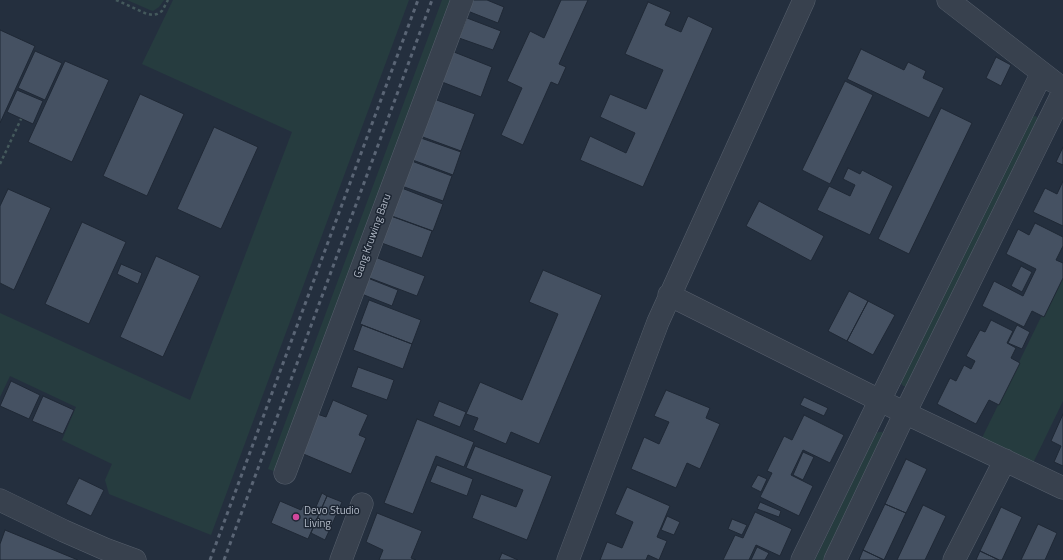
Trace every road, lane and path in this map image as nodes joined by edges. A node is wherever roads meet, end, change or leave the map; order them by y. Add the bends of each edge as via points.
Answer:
1 (116, 0) edge
2 (168, 0) edge
3 (462, 0) edge
4 (804, 0) edge
5 (948, 0) edge
6 (1042, 73) junction
7 (1063, 91) edge
8 (21, 119) dead end
9 (0, 164) edge
10 (669, 295) junction
11 (880, 400) junction
12 (905, 413) junction
13 (1005, 460) junction
14 (285, 472) dead end
15 (1063, 488) edge
16 (0, 500) edge
17 (362, 504) dead end
18 (135, 560) edge
19 (341, 560) edge
20 (568, 560) edge
21 (802, 560) edge
22 (835, 560) edge
23 (954, 560) edge

1 - 2 path via 153,15 162,11
3 - 14 street, Gang Kruwing Baru
4 - 10 street
5 - 6 street
6 - 7 street
6 - 11 street
7 - 12 street
8 - 9 path
10 - 11 street
10 - 20 street
11 - 12 street
11 - 21 street
12 - 13 street
12 - 22 street
13 - 15 street
13 - 23 street
16 - 18 street via 64,531
17 - 19 street

